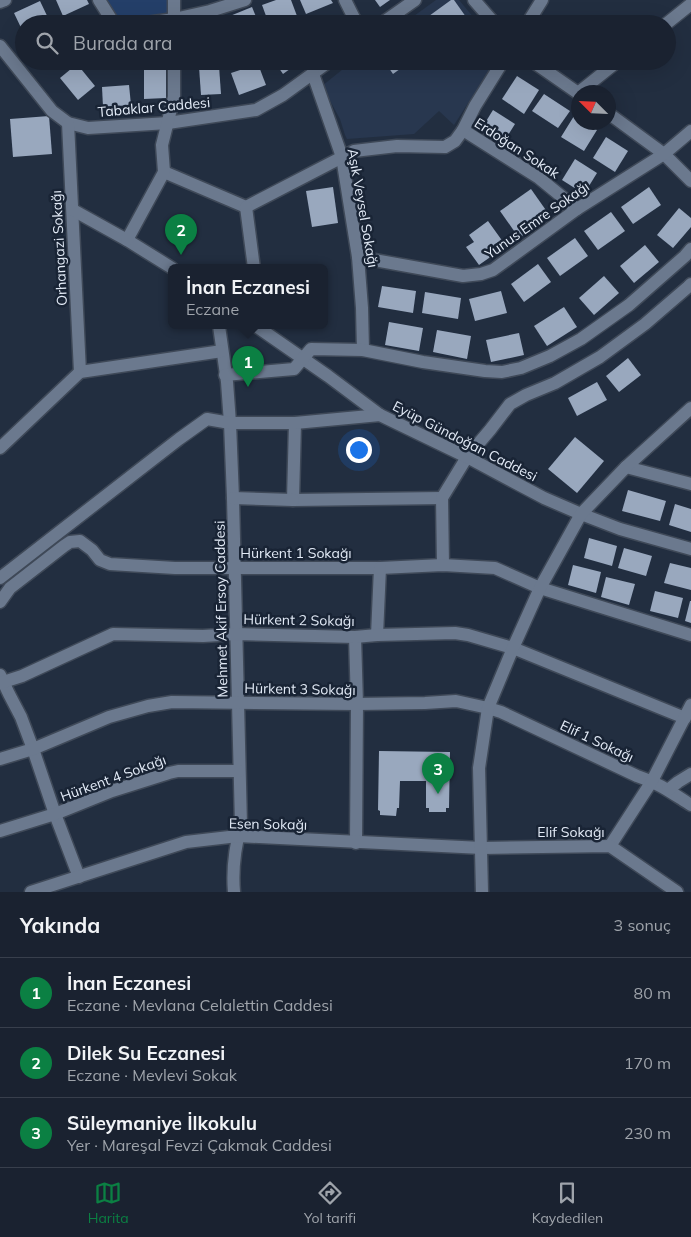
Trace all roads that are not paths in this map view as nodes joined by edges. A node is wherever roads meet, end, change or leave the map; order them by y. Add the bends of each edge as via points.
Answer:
1 (5, 0) edge
2 (99, 0) edge
3 (174, 0) edge
4 (245, 0) edge
5 (345, 0) edge
6 (415, 0) edge
7 (474, 0) edge
8 (542, 0) edge
9 (0, 2) edge
10 (691, 4) edge
11 (108, 15) edge
12 (174, 15) edge
13 (196, 15) edge
14 (352, 15) edge
15 (394, 15) edge
16 (487, 15) edge
17 (533, 15) edge
18 (676, 16) edge
19 (0, 46) edge
20 (15, 65) edge
21 (19, 70) edge
22 (174, 70) edge
23 (318, 70) edge
24 (497, 70) edge
25 (545, 70) edge
26 (607, 70) edge
27 (312, 74) junction
28 (588, 85) edge
29 (571, 88) edge
30 (616, 119) edge
31 (68, 123) junction
32 (168, 123) junction
33 (463, 130) junction
34 (691, 131) edge
35 (664, 154) junction
36 (342, 157) junction
37 (164, 172) junction
38 (691, 182) edge
39 (246, 207) junction
40 (577, 209) junction
41 (73, 210) junction
42 (127, 240) junction
43 (691, 249) edge
44 (358, 257) junction
45 (253, 264) edge
46 (168, 266) edge
47 (690, 287) edge
48 (219, 329) edge
49 (263, 329) edge
50 (364, 350) junction
51 (222, 352) junction
52 (302, 359) junction
53 (80, 372) junction
54 (225, 375) junction
55 (691, 408) edge
56 (380, 416) junction
57 (295, 422) junction
58 (230, 423) junction
59 (0, 448) edge
60 (467, 457) junction
61 (626, 467) junction
62 (691, 484) edge
63 (233, 498) junction
64 (442, 498) junction
65 (293, 500) junction
66 (581, 514) junction
67 (691, 550) edge
68 (443, 565) junction
69 (235, 568) junction
70 (380, 568) junction
71 (0, 578) edge
72 (540, 588) junction
73 (0, 602) edge
74 (236, 634) junction
75 (691, 634) edge
76 (377, 635) junction
77 (355, 637) junction
78 (513, 648) junction
79 (1, 680) edge
80 (238, 703) junction
81 (357, 704) junction
82 (691, 705) edge
83 (488, 708) junction
84 (684, 718) junction
85 (33, 749) junction
86 (0, 758) edge
87 (239, 770) junction
88 (691, 774) edge
89 (652, 781) junction
90 (668, 790) junction
91 (691, 805) edge
92 (55, 814) junction
93 (0, 831) edge
94 (238, 836) junction
95 (356, 843) junction
96 (610, 846) junction
97 (482, 848) junction
98 (79, 877) junction
99 (674, 891) edge
100 (31, 892) edge
101 (234, 892) edge
102 (482, 892) edge

1 - 9 street
2 - 11 street
3 - 12 street
4 - 13 street
5 - 14 street
6 - 15 street
7 - 16 street
8 - 17 street
10 - 18 street
19 - 20 street, Tabaklar Caddesi
21 - 31 street, Tabaklar Caddesi via 52,111
22 - 32 street via 174,97
23 - 27 street, Tabaklar Caddesi
24 - 33 street
25 - 29 street
26 - 28 street
27 - 32 street, Tabaklar Caddesi via 284,96 256,110
27 - 36 street, Aşık Veysel Sokağı
30 - 35 street
31 - 32 street, Tabaklar Caddesi via 88,128
31 - 41 street, Orhangazi Sokağı
32 - 37 street via 162,145
33 - 36 street, Erdoğan Sokak via 455,141 445,147 366,149
33 - 40 street, Erdoğan Sokak via 539,178
34 - 35 street, Yunus Emre Sokağı
35 - 38 street
35 - 40 street, Yunus Emre Sokağı
36 - 39 street, Erdoğan Sokak
36 - 44 street, Aşık Veysel Sokağı
37 - 39 street
37 - 42 street
39 - 45 street
40 - 44 street, Yunus Emre Sokağı via 493,270 482,274 463,276
41 - 42 street
41 - 53 street, Orhangazi Sokağı
42 - 46 street
43 - 50 street via 629,305 581,339 521,368 485,371
44 - 50 street, Aşık Veysel Sokağı
47 - 60 street via 600,357 510,404
48 - 51 street, Mehmet Akif Ersoy Caddesi
49 - 52 street
50 - 52 street via 311,349
51 - 53 street
51 - 54 street, Mehmet Akif Ersoy Caddesi
52 - 54 street via 294,369
52 - 56 street
53 - 59 street
54 - 58 street, Mehmet Akif Ersoy Caddesi
55 - 61 street
56 - 57 street, Eyüp Gündoğan Caddesi
56 - 60 street, Eyüp Gündoğan Caddesi
57 - 58 street, Eyüp Gündoğan Caddesi
57 - 65 street
58 - 63 street, Mehmet Akif Ersoy Caddesi
58 - 71 street, Eyüp Gündoğan Caddesi via 207,419
60 - 64 street
60 - 66 street, Eyüp Gündoğan Caddesi
61 - 62 street
61 - 66 street
63 - 65 street
63 - 69 street, Mehmet Akif Ersoy Caddesi
64 - 65 street
64 - 68 street
66 - 67 street, Eyüp Gündoğan Caddesi
66 - 72 street
68 - 70 street, Hürkent 1 Sokağı
68 - 72 street, Hürkent 1 Sokağı via 495,568
69 - 70 street, Hürkent 1 Sokağı
69 - 73 street, Hürkent 1 Sokağı via 110,564 100,560 86,544 76,541 64,546 10,588
69 - 74 street, Mehmet Akif Ersoy Caddesi
70 - 76 street
72 - 75 street, Hürkent 1 Sokağı
72 - 78 street
74 - 77 street, Hürkent 2 Sokağı
74 - 79 street, Hürkent 2 Sokağı via 113,634 22,676
74 - 80 street, Mehmet Akif Ersoy Caddesi
76 - 77 street, Hürkent 2 Sokağı
76 - 78 street, Hürkent 2 Sokağı via 468,634
77 - 81 street
78 - 83 street
78 - 84 street, Hürkent 2 Sokağı
79 - 85 street via 21,717
80 - 81 street, Hürkent 3 Sokağı
80 - 85 street, Hürkent 3 Sokağı via 172,702 148,706 109,717
80 - 87 street, Mehmet Akif Ersoy Caddesi
81 - 83 street, Hürkent 3 Sokağı via 456,701
81 - 95 street
82 - 84 street
83 - 89 street, Elif 1 Sokağı
83 - 97 street via 479,768
84 - 89 street
85 - 86 street, Hürkent 3 Sokağı
85 - 92 street
87 - 92 street, Hürkent 4 Sokağı via 169,772
87 - 94 street, Mehmet Akif Ersoy Caddesi via 241,825
88 - 90 street
89 - 90 street, Elif 1 Sokağı
89 - 96 street
90 - 91 street, Elif 1 Sokağı
92 - 93 street, Hürkent 4 Sokağı
92 - 98 street
94 - 95 street, Esen Sokağı
94 - 98 street, Esen Sokağı via 186,842
94 - 101 street, Mehmet Akif Ersoy Caddesi via 232,876
95 - 97 street, Esen Sokağı
96 - 97 street, Elif Sokağı
96 - 99 street, Elif Sokağı
97 - 102 street
98 - 100 street, Esen Sokağı

